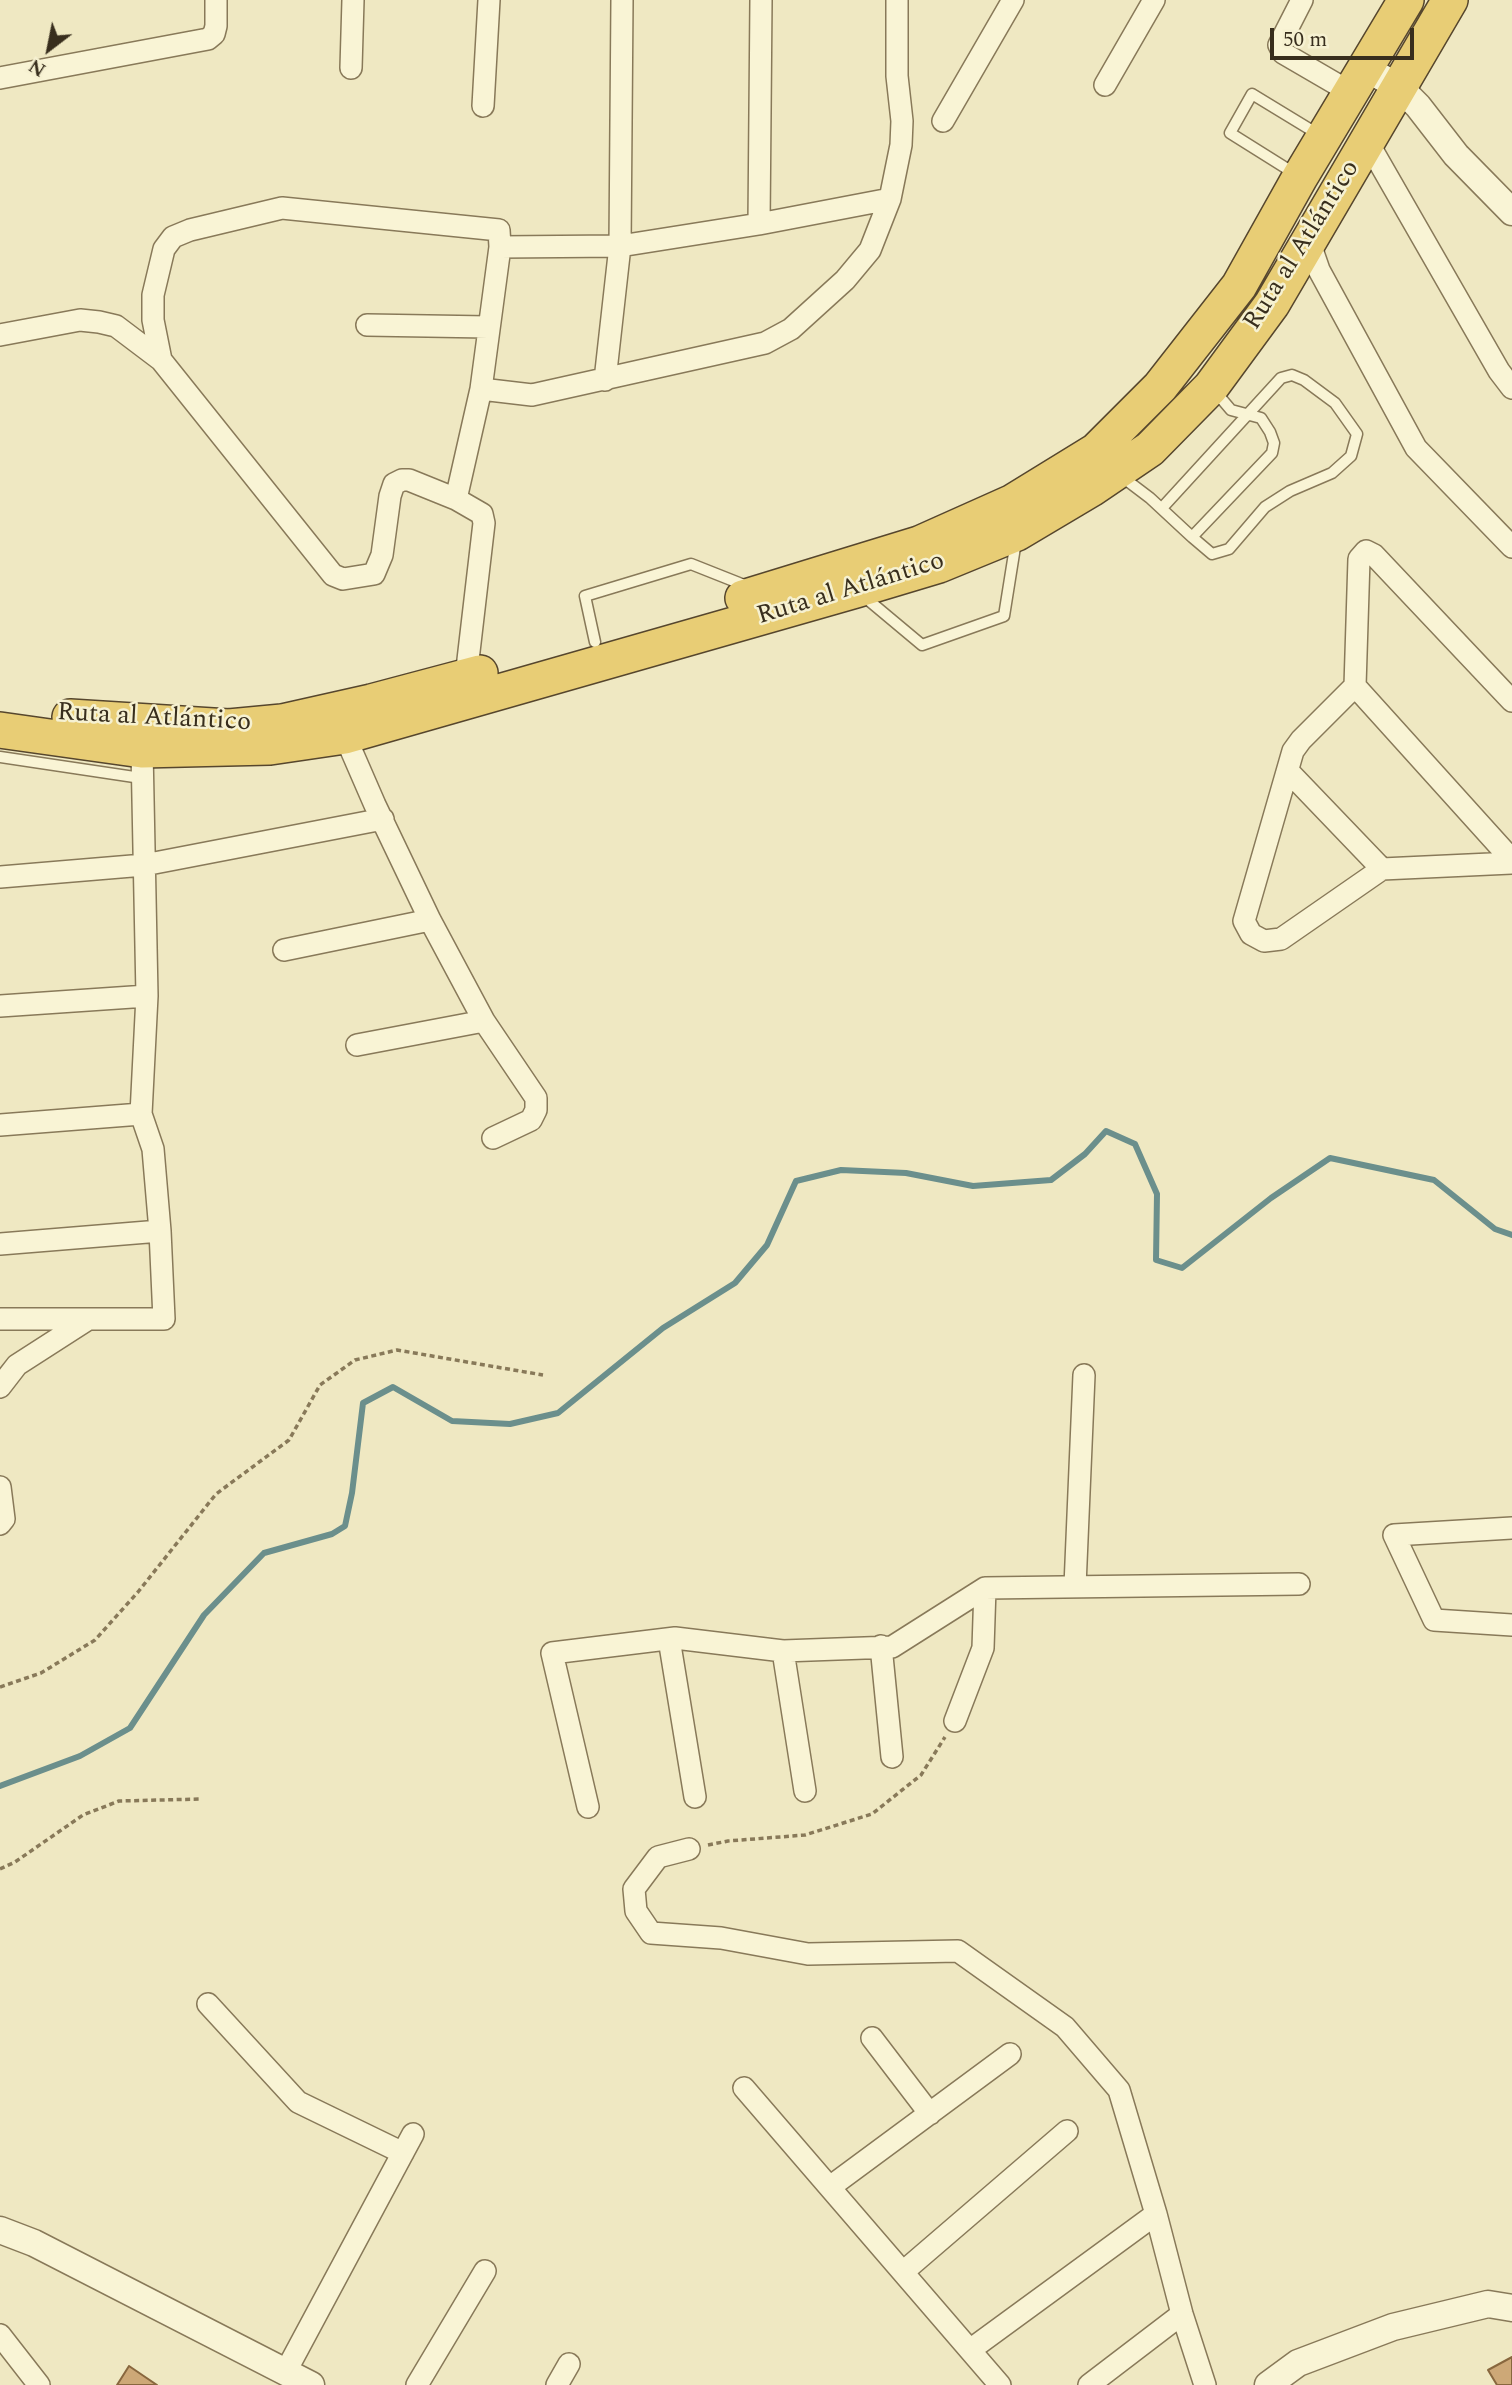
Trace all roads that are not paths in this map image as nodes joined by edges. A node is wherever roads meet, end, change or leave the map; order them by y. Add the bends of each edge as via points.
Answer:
1 (216, 0) edge
2 (353, 0) edge
3 (489, 0) edge
4 (622, 0) edge
5 (761, 0) edge
6 (897, 0) edge
7 (1013, 0) edge
8 (1154, 0) edge
9 (1302, 0) edge
10 (1406, 0) edge
11 (1450, 0) edge
12 (351, 68) dead end
13 (0, 78) edge
14 (1358, 80) junction
15 (1105, 86) dead end
16 (1399, 87) junction
17 (483, 106) dead end
18 (943, 121) dead end
19 (1323, 138) junction
20 (1367, 141) junction
21 (1300, 177) junction
22 (890, 199) junction
23 (1512, 212) edge
24 (760, 223) junction
25 (1309, 241) junction
26 (620, 246) junction
27 (500, 247) junction
28 (1239, 286) junction
29 (1272, 304) junction
30 (367, 325) dead end
31 (488, 327) junction
32 (0, 335) edge
33 (162, 360) junction
34 (605, 380) junction
35 (1211, 387) junction
36 (1512, 388) edge
37 (481, 389) junction
38 (1248, 413) junction
39 (1116, 472) junction
40 (456, 499) junction
41 (1161, 508) junction
42 (1017, 533) junction
43 (1192, 537) junction
44 (1512, 547) edge
45 (856, 590) junction
46 (761, 592) junction
47 (595, 642) junction
48 (466, 677) junction
49 (1355, 686) junction
50 (1512, 701) edge
51 (0, 708) edge
52 (0, 730) edge
53 (345, 736) junction
54 (0, 757) edge
55 (142, 764) junction
56 (1288, 771) junction
57 (383, 819) junction
58 (1512, 861) edge
59 (144, 866) junction
60 (1382, 869) junction
61 (0, 877) edge
62 (430, 920) junction
63 (284, 950) dead end
64 (147, 996) junction
65 (0, 1006) edge
66 (484, 1021) junction
67 (357, 1045) dead end
68 (141, 1114) junction
69 (0, 1125) edge
70 (493, 1138) dead end
71 (160, 1231) junction
72 (0, 1244) edge
73 (0, 1319) edge
74 (87, 1320) junction
75 (1084, 1375) dead end
76 (0, 1387) edge
77 (0, 1487) edge
78 (0, 1524) edge
79 (1512, 1528) edge
80 (1299, 1584) dead end
81 (1075, 1586) junction
82 (985, 1588) junction
83 (1512, 1625) edge
84 (669, 1639) junction
85 (881, 1646) junction
86 (783, 1651) junction
87 (955, 1721) road end
88 (892, 1757) dead end
89 (805, 1791) dead end
90 (695, 1797) dead end
91 (588, 1807) dead end
92 (689, 1849) road end
93 (208, 2004) dead end
94 (872, 2038) dead end
95 (1010, 2054) dead end
96 (744, 2088) dead end
97 (929, 2114) junction
98 (1067, 2131) dead end
99 (830, 2187) junction
100 (1156, 2214) junction
101 (0, 2230) edge
102 (485, 2271) dead end
103 (903, 2272) junction
104 (1512, 2308) edge
105 (1182, 2314) junction
106 (0, 2335) edge
107 (970, 2350) junction
108 (569, 2364) dead end
109 (286, 2371) junction
110 (39, 2385) edge
111 (311, 2385) edge
112 (417, 2385) edge
113 (557, 2385) edge
114 (1000, 2385) edge
115 (1089, 2385) edge
116 (1205, 2385) edge
117 (1268, 2385) edge

1 - 13 street via 216,26 208,39
2 - 12 street
3 - 17 street
4 - 26 street
5 - 24 street
6 - 22 street via 902,121
7 - 18 street
8 - 15 street
9 - 14 street via 1279,45 1283,53
10 - 14 highway, Ruta al Atlántico
11 - 16 highway, Ruta al Atlántico
14 - 16 street
14 - 19 highway, Ruta al Atlántico
16 - 20 highway, Ruta al Atlántico
16 - 23 street
19 - 21 highway, Ruta al Atlántico
19 - 21 lane via 1252,94 1230,134
20 - 25 highway, Ruta al Atlántico
20 - 36 street
21 - 28 highway, Ruta al Atlántico
22 - 24 street
22 - 34 street via 870,250 845,280 791,329 765,343
24 - 26 street
25 - 29 highway, Ruta al Atlántico
25 - 44 street via 1319,270 1416,449
26 - 27 street
26 - 34 street
27 - 31 street
27 - 33 street via 501,233 495,228 282,208 190,230 173,237 157,270 153,320
28 - 29 highway via 1241,297 1255,306
28 - 46 highway, Ruta al Atlántico via 1160,387 1096,451 1013,502 919,544
29 - 35 highway, Ruta al Atlántico
30 - 31 street
31 - 37 street
32 - 33 street via 80,320 99,322 116,326
33 - 40 street via 333,575 342,579 374,574 394,484 409,480
34 - 37 street via 532,395
35 - 38 lane via 1231,410
35 - 39 highway, Ruta al Atlántico via 1150,449
37 - 40 street
38 - 41 lane
38 - 43 lane via 1261,418 1270,432 1272,453
38 - 43 lane via 1281,378 1292,375 1304,380 1335,403 1357,434 1351,456 1332,473 1265,507 1229,549 1212,554
39 - 41 lane
39 - 42 highway, Ruta al Atlántico
40 - 48 street via 482,514 485,523
41 - 43 lane
42 - 45 highway, Ruta al Atlántico via 939,565
42 - 45 lane via 1004,615 922,646
45 - 53 highway, Ruta al Atlántico
46 - 47 highway, Ruta al Atlántico
46 - 47 lane via 691,565 585,596
47 - 48 highway, Ruta al Atlántico
48 - 51 highway, Ruta al Atlántico via 282,722 229,727 88,720
49 - 50 street via 1359,559 1366,551
49 - 56 street via 1301,740
49 - 58 street
52 - 55 highway, Ruta al Atlántico
53 - 55 highway, Ruta al Atlántico
53 - 57 street
54 - 55 lane
55 - 59 street
56 - 60 street
56 - 60 street via 1244,921 1251,934 1264,941 1281,939
57 - 59 street
57 - 62 street
58 - 60 street
59 - 61 street
59 - 64 street
62 - 63 street
62 - 66 street
64 - 65 street
64 - 68 street
66 - 67 street
66 - 70 street via 536,1098 531,1119
68 - 69 street
68 - 71 street via 153,1149
71 - 72 street
71 - 74 street via 164,1319
73 - 74 street
74 - 76 street via 18,1365
75 - 81 street
77 - 78 street via 4,1519
79 - 83 street via 1394,1535 1434,1620
80 - 81 street
81 - 82 street
82 - 85 street via 892,1647
82 - 87 street via 983,1647
84 - 86 street
84 - 90 street
84 - 91 street via 552,1653
85 - 86 street
85 - 88 street
86 - 89 street
92 - 100 street via 658,1857 634,1889 636,1911 651,1933 721,1938 808,1954 958,1951 1065,2027 1119,2090
93 - 109 street via 298,2102 408,2144
94 - 97 street
95 - 97 street
96 - 99 street
97 - 99 street
98 - 103 street
99 - 103 street
100 - 105 street
100 - 107 street
101 - 109 street
102 - 112 street
103 - 107 street
104 - 117 street via 1488,2304 1394,2327 1298,2363
105 - 115 street
105 - 116 street
106 - 110 street
107 - 114 street
108 - 113 street
109 - 111 street

